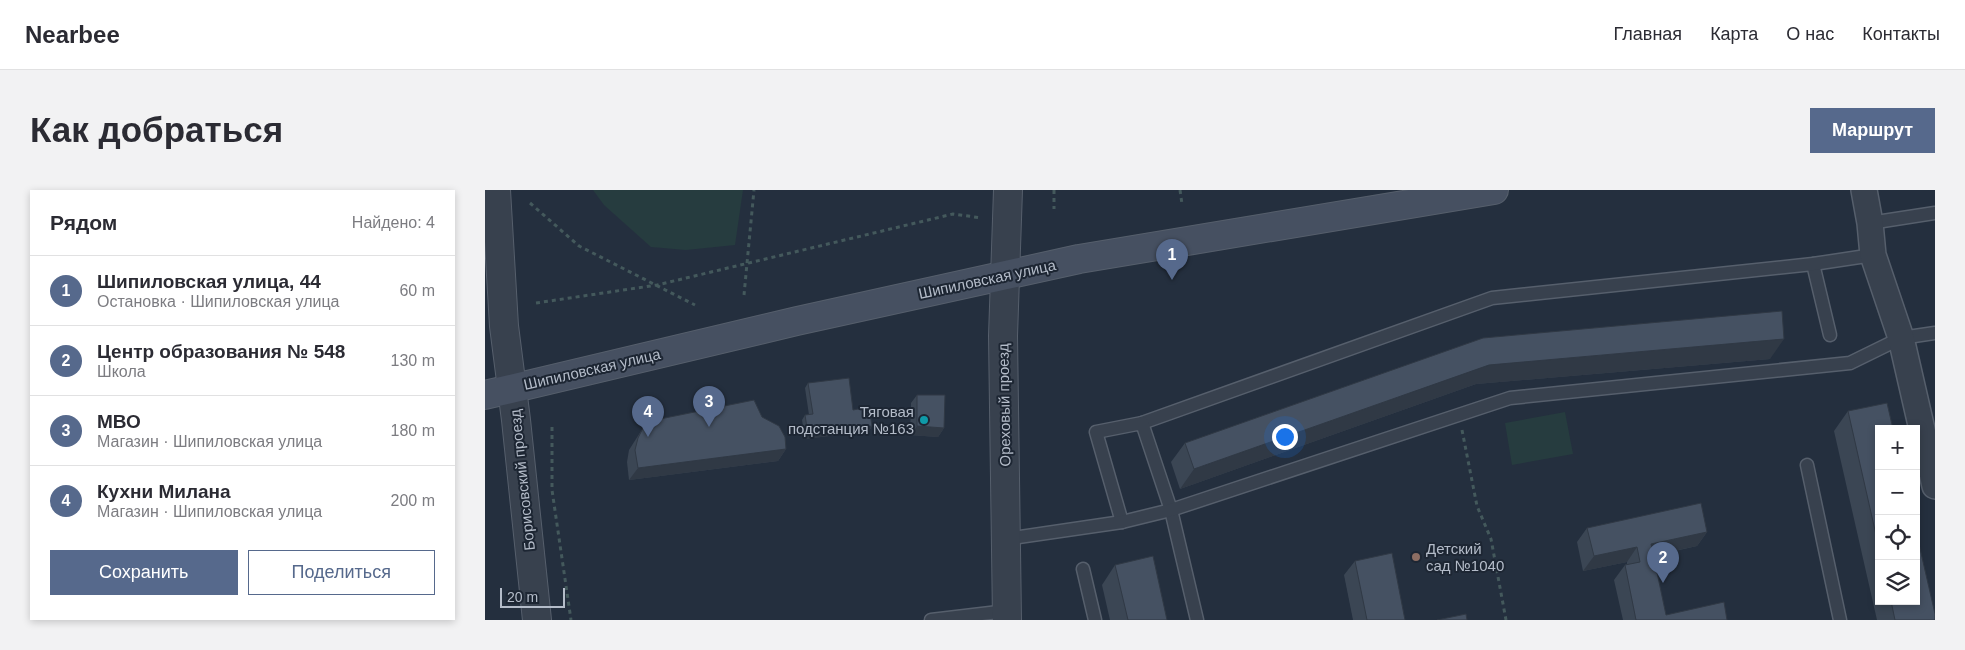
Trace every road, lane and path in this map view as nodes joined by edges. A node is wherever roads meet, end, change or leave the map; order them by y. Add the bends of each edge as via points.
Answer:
1 (496, 190) edge
2 (754, 190) edge
3 (1008, 190) edge
4 (1054, 190) edge
5 (1180, 190) edge
6 (1494, 190) edge
7 (1863, 190) edge
8 (530, 203) dead end
9 (1182, 204) dead end
10 (1054, 209) dead end
11 (1935, 212) edge
12 (982, 219) dead end
13 (1870, 223) junction
14 (1873, 255) junction
15 (1813, 264) junction
16 (747, 265) junction
17 (1005, 276) junction
18 (657, 286) junction
19 (744, 295) dead end
20 (536, 303) dead end
21 (695, 305) dead end
22 (1935, 333) edge
23 (1830, 335) dead end
24 (1901, 338) junction
25 (511, 388) junction
26 (485, 395) edge
27 (1459, 415) junction
28 (1142, 423) junction
29 (552, 427) dead end
30 (1807, 465) dead end
31 (1935, 486) edge
32 (1171, 510) junction
33 (1122, 522) junction
34 (1006, 539) junction
35 (1083, 568) dead end
36 (1007, 615) edge
37 (537, 620) edge
38 (571, 620) edge
39 (931, 620) edge
40 (1095, 620) edge
41 (1197, 620) edge
42 (1505, 620) edge
43 (1840, 620) edge

1 - 25 street, Борисовский проезд
2 - 16 path
3 - 17 street, Ореховый проезд
4 - 10 path
5 - 9 path
6 - 17 main road, Шипиловская улица via 1079,259
7 - 13 street
8 - 18 path via 579,246
11 - 13 lane
12 - 16 path via 953,214
13 - 14 street
14 - 15 lane
14 - 24 street
15 - 23 lane
15 - 28 lane via 1492,298
16 - 18 path
16 - 19 path
17 - 25 main road, Шипиловская улица
17 - 34 street, Ореховый проезд
18 - 20 path
18 - 21 path
22 - 24 lane
24 - 27 lane via 1850,363 1510,398
24 - 31 street
25 - 26 main road, Шипиловская улица
25 - 37 street, Борисовский проезд
27 - 32 lane
27 - 42 path via 1477,506 1491,539
28 - 32 lane
28 - 33 lane via 1097,432
29 - 38 path via 552,490
30 - 43 lane
32 - 33 lane
32 - 41 lane
33 - 34 lane
34 - 36 street, Ореховый проезд
35 - 40 lane
36 - 39 lane

